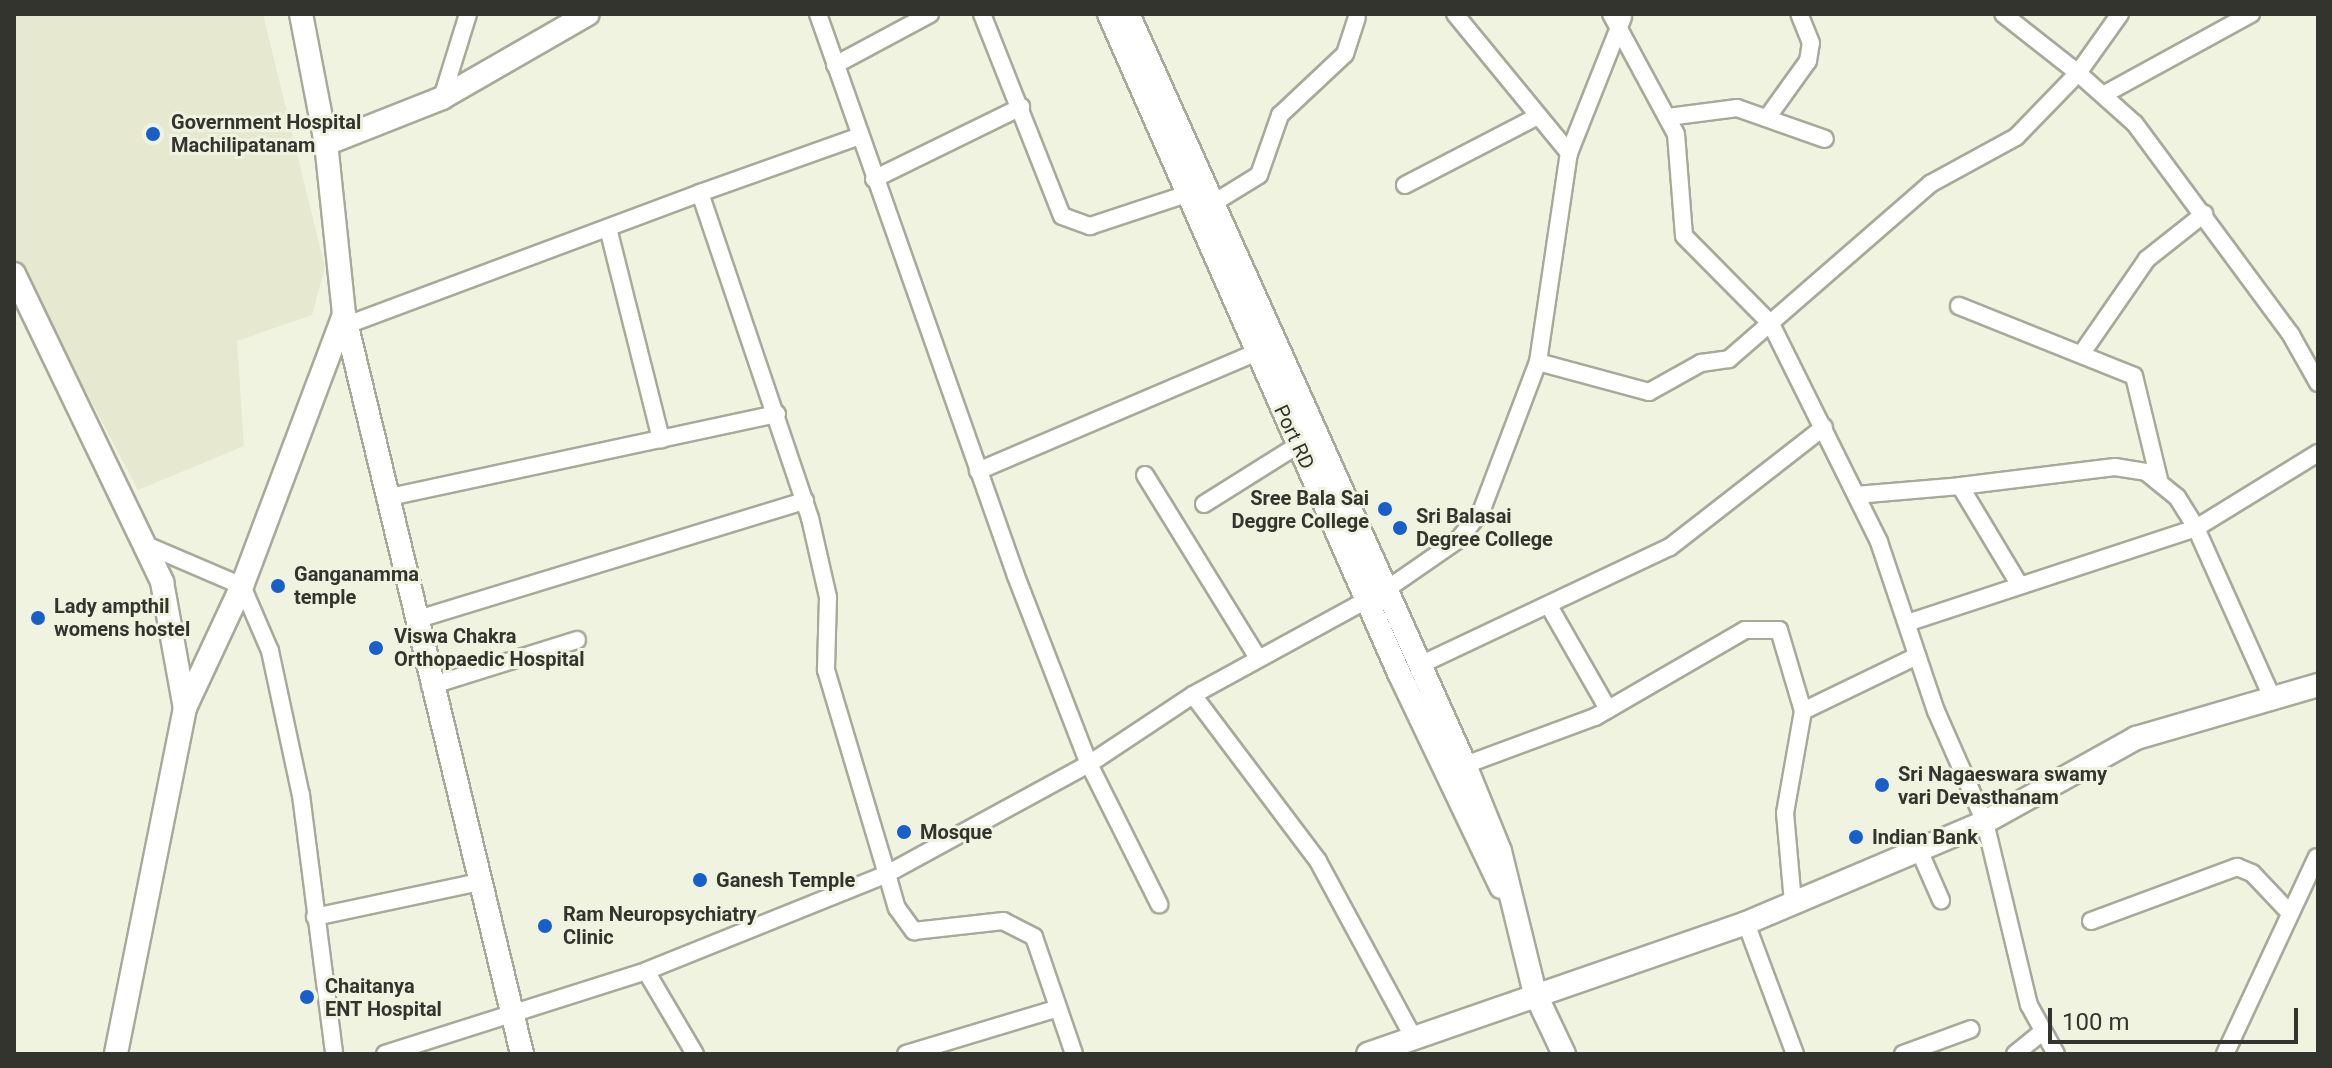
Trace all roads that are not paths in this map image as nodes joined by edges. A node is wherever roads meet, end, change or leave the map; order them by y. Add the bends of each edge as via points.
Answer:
1 (301, 14) edge
2 (468, 14) edge
3 (588, 14) edge
4 (818, 14) edge
5 (930, 14) edge
6 (982, 14) edge
7 (1109, 14) edge
8 (1128, 14) edge
9 (1455, 14) edge
10 (1799, 14) edge
11 (2003, 14) edge
12 (2120, 14) edge
13 (2251, 14) edge
14 (1619, 17) edge
15 (1357, 18) dead end
16 (835, 65) junction
17 (2078, 73) junction
18 (2103, 95) junction
19 (442, 98) junction
20 (1021, 107) junction
21 (1668, 117) junction
22 (1534, 118) junction
23 (1767, 118) junction
24 (860, 136) junction
25 (1825, 139) dead end
26 (326, 144) junction
27 (1569, 153) junction
28 (874, 179) junction
29 (1405, 185) dead end
30 (700, 193) junction
31 (1187, 194) junction
32 (1212, 204) junction
33 (2204, 214) junction
34 (608, 228) junction
35 (14, 274) edge
36 (1959, 306) dead end
37 (346, 319) junction
38 (1771, 324) junction
39 (1255, 353) junction
40 (2082, 353) junction
41 (1538, 362) junction
42 (2318, 383) edge
43 (777, 414) junction
44 (1824, 427) junction
45 (661, 439) junction
46 (1298, 445) junction
47 (2318, 453) edge
48 (978, 471) junction
49 (1145, 475) dead end
50 (2159, 479) junction
51 (1960, 486) junction
52 (1856, 495) junction
53 (385, 498) junction
54 (805, 501) junction
55 (1204, 504) dead end
56 (2196, 528) junction
57 (144, 544) junction
58 (2019, 584) junction
59 (242, 586) junction
60 (1390, 587) junction
61 (1367, 598) junction
62 (1549, 606) junction
63 (415, 620) junction
64 (1907, 623) junction
65 (577, 640) dead end
66 (1257, 656) junction
67 (1917, 656) junction
68 (1422, 664) junction
69 (430, 686) junction
70 (2318, 687) edge
71 (1193, 695) junction
72 (2271, 695) junction
73 (185, 708) junction
74 (1608, 709) junction
75 (1803, 711) junction
76 (1089, 764) junction
77 (1465, 765) junction
78 (1985, 822) junction
79 (1919, 850) junction
80 (2317, 860) edge
81 (887, 874) junction
82 (479, 882) junction
83 (1507, 898) junction
84 (1941, 900) dead end
85 (1793, 903) junction
86 (1159, 904) dead end
87 (2288, 911) junction
88 (315, 917) junction
89 (2091, 921) dead end
90 (1746, 923) junction
91 (646, 971) junction
92 (1535, 993) junction
93 (1058, 1008) junction
94 (510, 1015) junction
95 (1971, 1029) dead end
96 (2041, 1033) junction
97 (1412, 1035) junction
98 (116, 1054) edge
99 (334, 1054) edge
100 (385, 1054) edge
101 (522, 1054) edge
102 (695, 1054) edge
103 (906, 1054) edge
104 (1074, 1054) edge
105 (1368, 1054) edge
106 (1564, 1054) edge
107 (1795, 1054) edge
108 (1903, 1054) edge
109 (2015, 1054) edge
110 (2056, 1054) edge
111 (2225, 1054) edge

1 - 26 street
2 - 19 street
3 - 19 street
4 - 16 street
5 - 16 street
6 - 20 street
7 - 31 street, Port RD
8 - 32 street
9 - 22 street
10 - 23 street via 1811,43 1808,61
11 - 17 street
12 - 17 street
13 - 18 street
14 - 21 street
14 - 27 street
15 - 32 street via 1345,54 1280,115 1259,175
16 - 24 street
17 - 18 street
17 - 38 street via 2016,137 1930,184
18 - 33 street via 2135,124
19 - 26 street
20 - 28 street
20 - 31 street via 1071,223 1090,226
21 - 23 street via 1737,108
21 - 38 street via 1684,236
22 - 27 street
22 - 29 street
23 - 25 street
24 - 28 street
24 - 30 street
26 - 37 street
27 - 41 street
28 - 48 street
30 - 34 street
30 - 43 street
31 - 39 street, Port RD
32 - 60 street
33 - 40 street via 2147,259
33 - 42 street
34 - 37 street
34 - 45 street
35 - 57 street
36 - 40 street
37 - 53 street
37 - 59 street
38 - 41 street via 1729,359 1701,363 1657,391
38 - 44 street
39 - 46 street, Port RD
39 - 48 street
40 - 50 street via 2134,376
41 - 60 street via 1481,512 1458,540
43 - 45 street
43 - 54 street
44 - 52 street
44 - 62 street via 1670,547
45 - 53 street
46 - 55 street
46 - 61 street, Port RD
47 - 56 street
48 - 76 street
49 - 66 street
50 - 51 street via 2115,467
50 - 56 street
51 - 52 street
51 - 58 street
52 - 64 street
53 - 63 street
54 - 63 street
54 - 81 street via 828,597 826,670
56 - 58 street
56 - 72 street
57 - 59 street
57 - 73 street via 162,582
58 - 64 street
59 - 73 street
59 - 88 street via 270,651 301,795
60 - 61 street
60 - 68 street
61 - 66 street
61 - 83 street, Port RD
62 - 68 street
62 - 74 street
63 - 69 street
64 - 67 street
65 - 69 street
66 - 71 street
67 - 75 street
67 - 78 street
68 - 77 street
69 - 82 street
70 - 72 street
71 - 76 street
71 - 97 street via 1318,861
72 - 78 street via 2136,738
73 - 98 street
74 - 75 street via 1745,630 1766,627 1787,639
74 - 77 street
75 - 85 street via 1785,813
76 - 81 street
76 - 86 street
77 - 83 street via 1500,851
78 - 79 street
78 - 96 street
79 - 84 street
79 - 85 street
80 - 87 street
81 - 91 street
81 - 93 street via 897,908 914,931 1021,926 1034,937
82 - 88 street
82 - 94 street
83 - 92 street
85 - 90 street
87 - 89 street via 2252,873 2237,867
87 - 111 street
88 - 99 street
90 - 92 street
90 - 107 street
91 - 94 street
91 - 102 street
92 - 97 street
92 - 106 street
93 - 103 street
93 - 104 street
94 - 100 street
94 - 101 street
95 - 108 street
96 - 109 street
96 - 110 street
97 - 105 street

